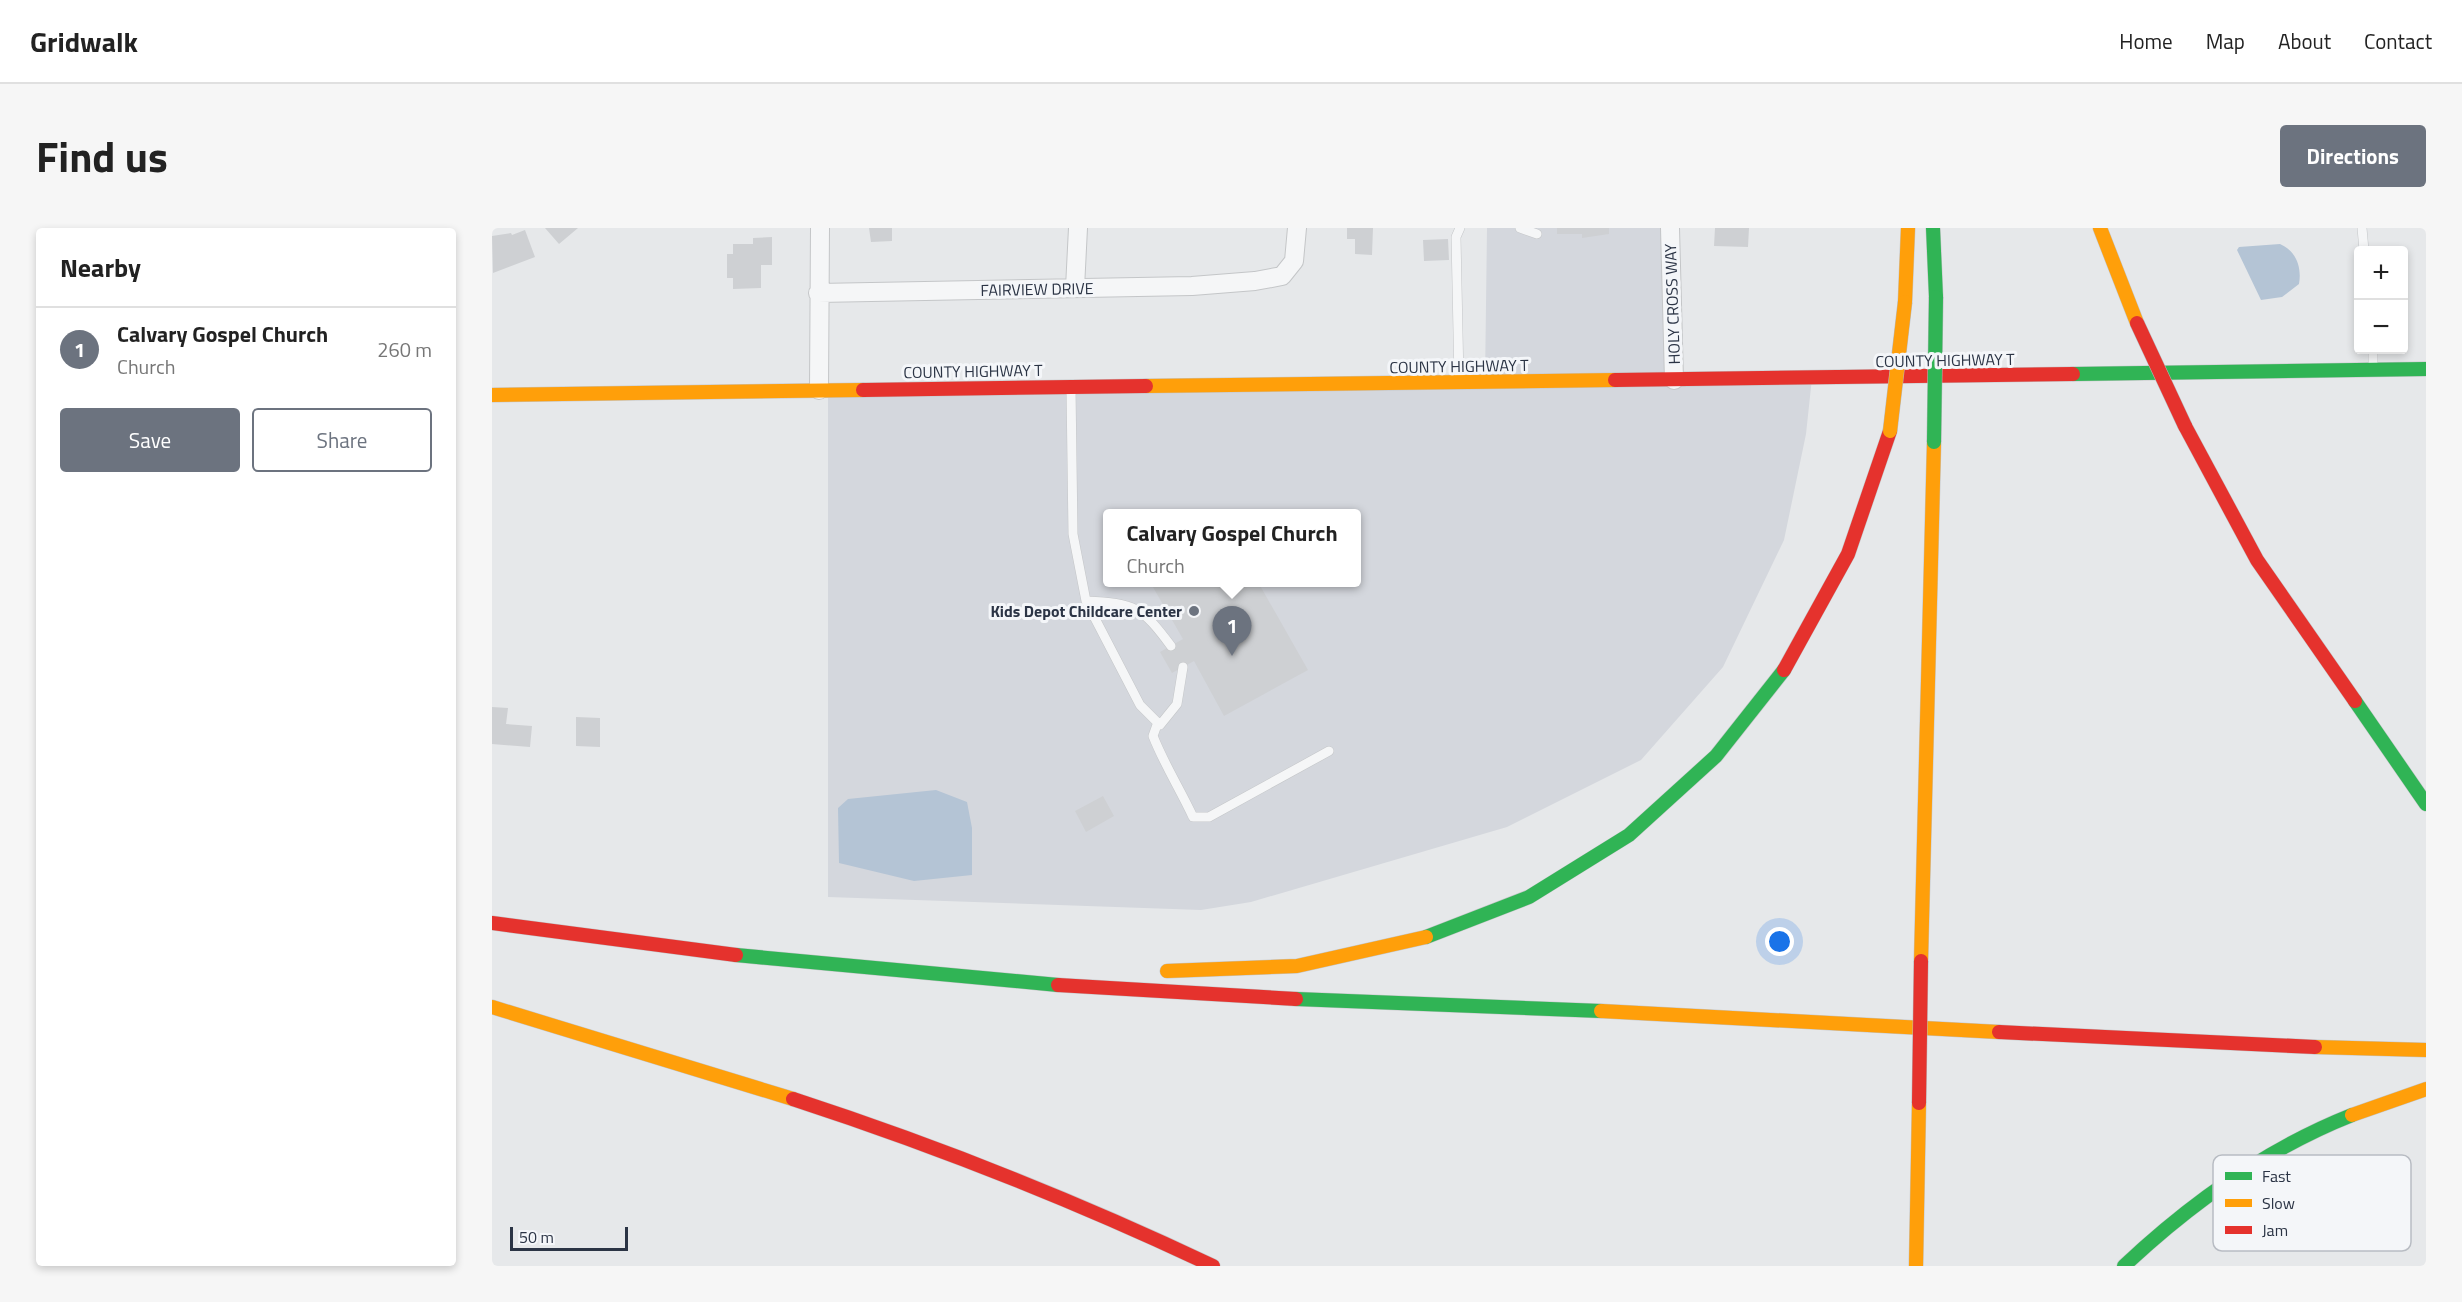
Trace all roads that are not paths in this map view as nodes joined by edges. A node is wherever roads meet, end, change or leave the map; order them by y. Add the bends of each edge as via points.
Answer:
1 (820, 228) edge
2 (1077, 228) edge
3 (1297, 228) edge
4 (1460, 228) edge
5 (1520, 228) edge
6 (1670, 228) edge
7 (1908, 228) edge
8 (1933, 228) edge
9 (2100, 228) edge
10 (2362, 228) edge
11 (1537, 234) dead end
12 (2364, 246) edge
13 (1075, 288) junction
14 (818, 293) junction
15 (2373, 354) edge
16 (2426, 369) edge
17 (2373, 370) junction
18 (1674, 380) junction
19 (1459, 382) junction
20 (1071, 387) junction
21 (819, 390) junction
22 (492, 395) edge
23 (1086, 601) junction
24 (1170, 646) dead end
25 (1183, 667) dead end
26 (1158, 722) junction
27 (1329, 751) dead end
28 (2426, 804) edge
29 (492, 923) edge
30 (657, 945) junction
31 (984, 963) dead end
32 (1156, 971) dead end
33 (492, 1006) edge
34 (2426, 1050) edge
35 (2426, 1089) edge
36 (2273, 1155) edge
37 (2213, 1193) edge
38 (1212, 1266) edge
39 (1916, 1266) edge
40 (2124, 1266) edge

1 - 14 street
2 - 13 street
3 - 13 street, FAIRVIEW DRIVE via 1294,261 1282,276 1255,281
4 - 19 lane via 1456,237
5 - 11 lane
6 - 18 street, HOLY CROSS WAY
7 - 32 main road, bridge via 1905,302 1890,431 1864,518 1843,569 1792,660 1754,714 1713,762 1646,823 1598,856 1505,909 1418,941 1369,954 1265,970
8 - 39 main road, bridge via 1934,442
9 - 28 main road, bridge via 2137,323 2185,426 2257,560
10 - 12 lane
13 - 14 street, FAIRVIEW DRIVE
14 - 21 street
15 - 17 lane
16 - 17 main road, COUNTY HIGHWAY T
17 - 18 main road, COUNTY HIGHWAY T
18 - 19 main road, COUNTY HIGHWAY T
19 - 20 main road, COUNTY HIGHWAY T
20 - 21 main road, COUNTY HIGHWAY T
20 - 23 lane via 1073,534
21 - 22 main road, COUNTY HIGHWAY T
23 - 24 lane via 1124,602 1150,618
23 - 26 lane via 1140,705
25 - 26 lane via 1176,704 1160,725
26 - 27 lane via 1153,736 1156,745 1198,819 1209,817
29 - 30 main road
30 - 31 main road
30 - 34 main road via 903,972 1263,998 1555,1008 2208,1044
33 - 38 main road via 762,1086 886,1128 1061,1196
35 - 36 main road via 2356,1114
37 - 40 main road via 2164,1229

